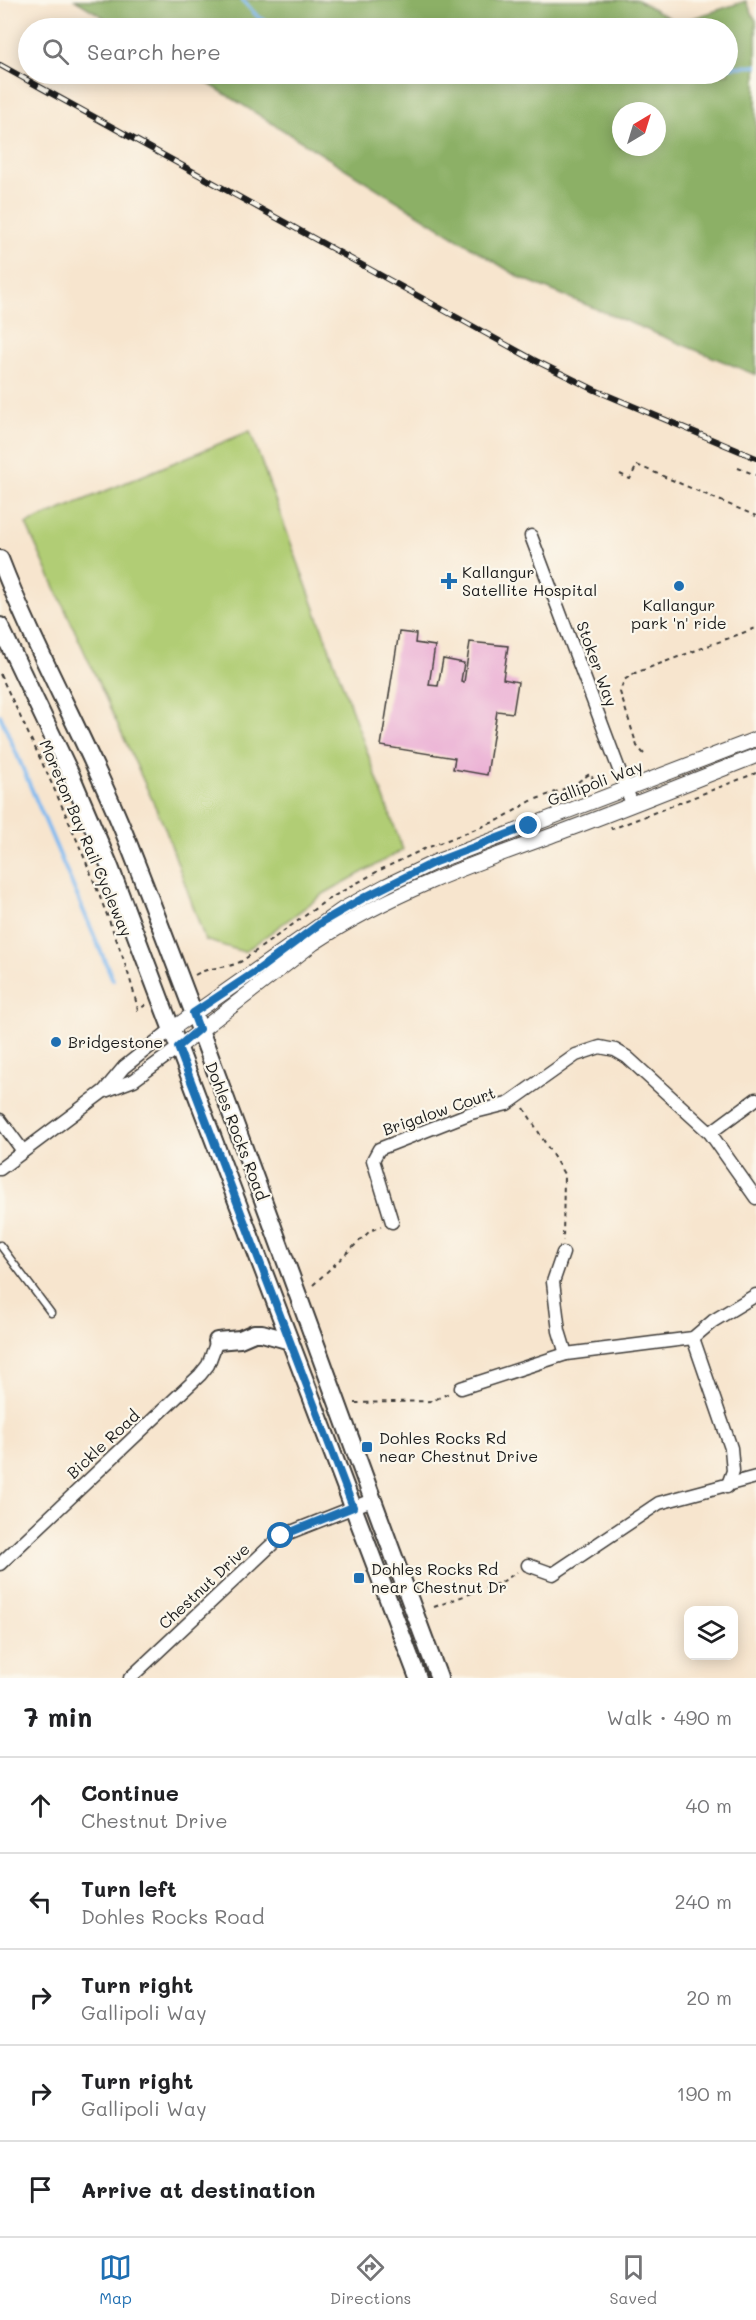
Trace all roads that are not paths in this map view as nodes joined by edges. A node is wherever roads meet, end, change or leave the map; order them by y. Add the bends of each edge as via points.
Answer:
1 (531, 536) dead end
2 (0, 559) edge
3 (0, 626) edge
4 (756, 739) edge
5 (756, 756) edge
6 (626, 788) junction
7 (632, 804) junction
8 (196, 1021) junction
9 (172, 1029) junction
10 (178, 1047) junction
11 (104, 1091) junction
12 (756, 1099) edge
13 (0, 1120) edge
14 (710, 1132) junction
15 (23, 1151) junction
16 (0, 1169) edge
17 (756, 1198) edge
18 (392, 1222) road end
19 (0, 1245) edge
20 (563, 1253) road end
21 (756, 1294) edge
22 (51, 1314) dead end
23 (693, 1338) junction
24 (217, 1341) joint
25 (290, 1341) junction
26 (566, 1354) junction
27 (461, 1388) road end
28 (756, 1477) edge
29 (727, 1487) junction
30 (372, 1500) junction
31 (353, 1507) junction
32 (0, 1564) edge
33 (528, 1565) road end
34 (129, 1678) edge
35 (418, 1678) edge
36 (439, 1678) edge

1 - 6 street, Stoker Way
2 - 8 main road, Dohles Rocks Road via 125,835
3 - 9 main road, Dohles Rocks Road via 91,822
4 - 6 street, Gallipoli Way
5 - 7 street, Gallipoli Way
6 - 7 street, Stoker Way
6 - 8 street, Gallipoli Way via 435,862 387,885 322,922
7 - 8 street, Gallipoli Way via 431,881 358,916
8 - 9 street, Gallipoli Way
8 - 10 street, Gallipoli Way
8 - 30 main road, Dohles Rocks Road
9 - 10 main road, Dohles Rocks Road
9 - 11 street via 124,1067
10 - 11 street via 134,1080
10 - 25 main road, Dohles Rocks Road
11 - 15 street
12 - 14 street
13 - 15 street
14 - 17 street, Brigalow Court
14 - 18 street, Brigalow Court via 627,1057 600,1047 576,1055 507,1104 379,1149 373,1160
15 - 16 street
19 - 22 lane
20 - 26 street via 553,1282
21 - 23 street
23 - 26 street
23 - 29 street via 731,1448 733,1471
24 - 25 main road via 262,1333
24 - 32 street, Bickle Road via 200,1375
25 - 31 main road, Dohles Rocks Road
26 - 27 street
28 - 29 street
29 - 33 street via 659,1503 553,1574
30 - 31 street, Chestnut Drive
30 - 36 main road, Dohles Rocks Road
31 - 34 street, Chestnut Drive via 281,1536
31 - 35 main road, Dohles Rocks Road

